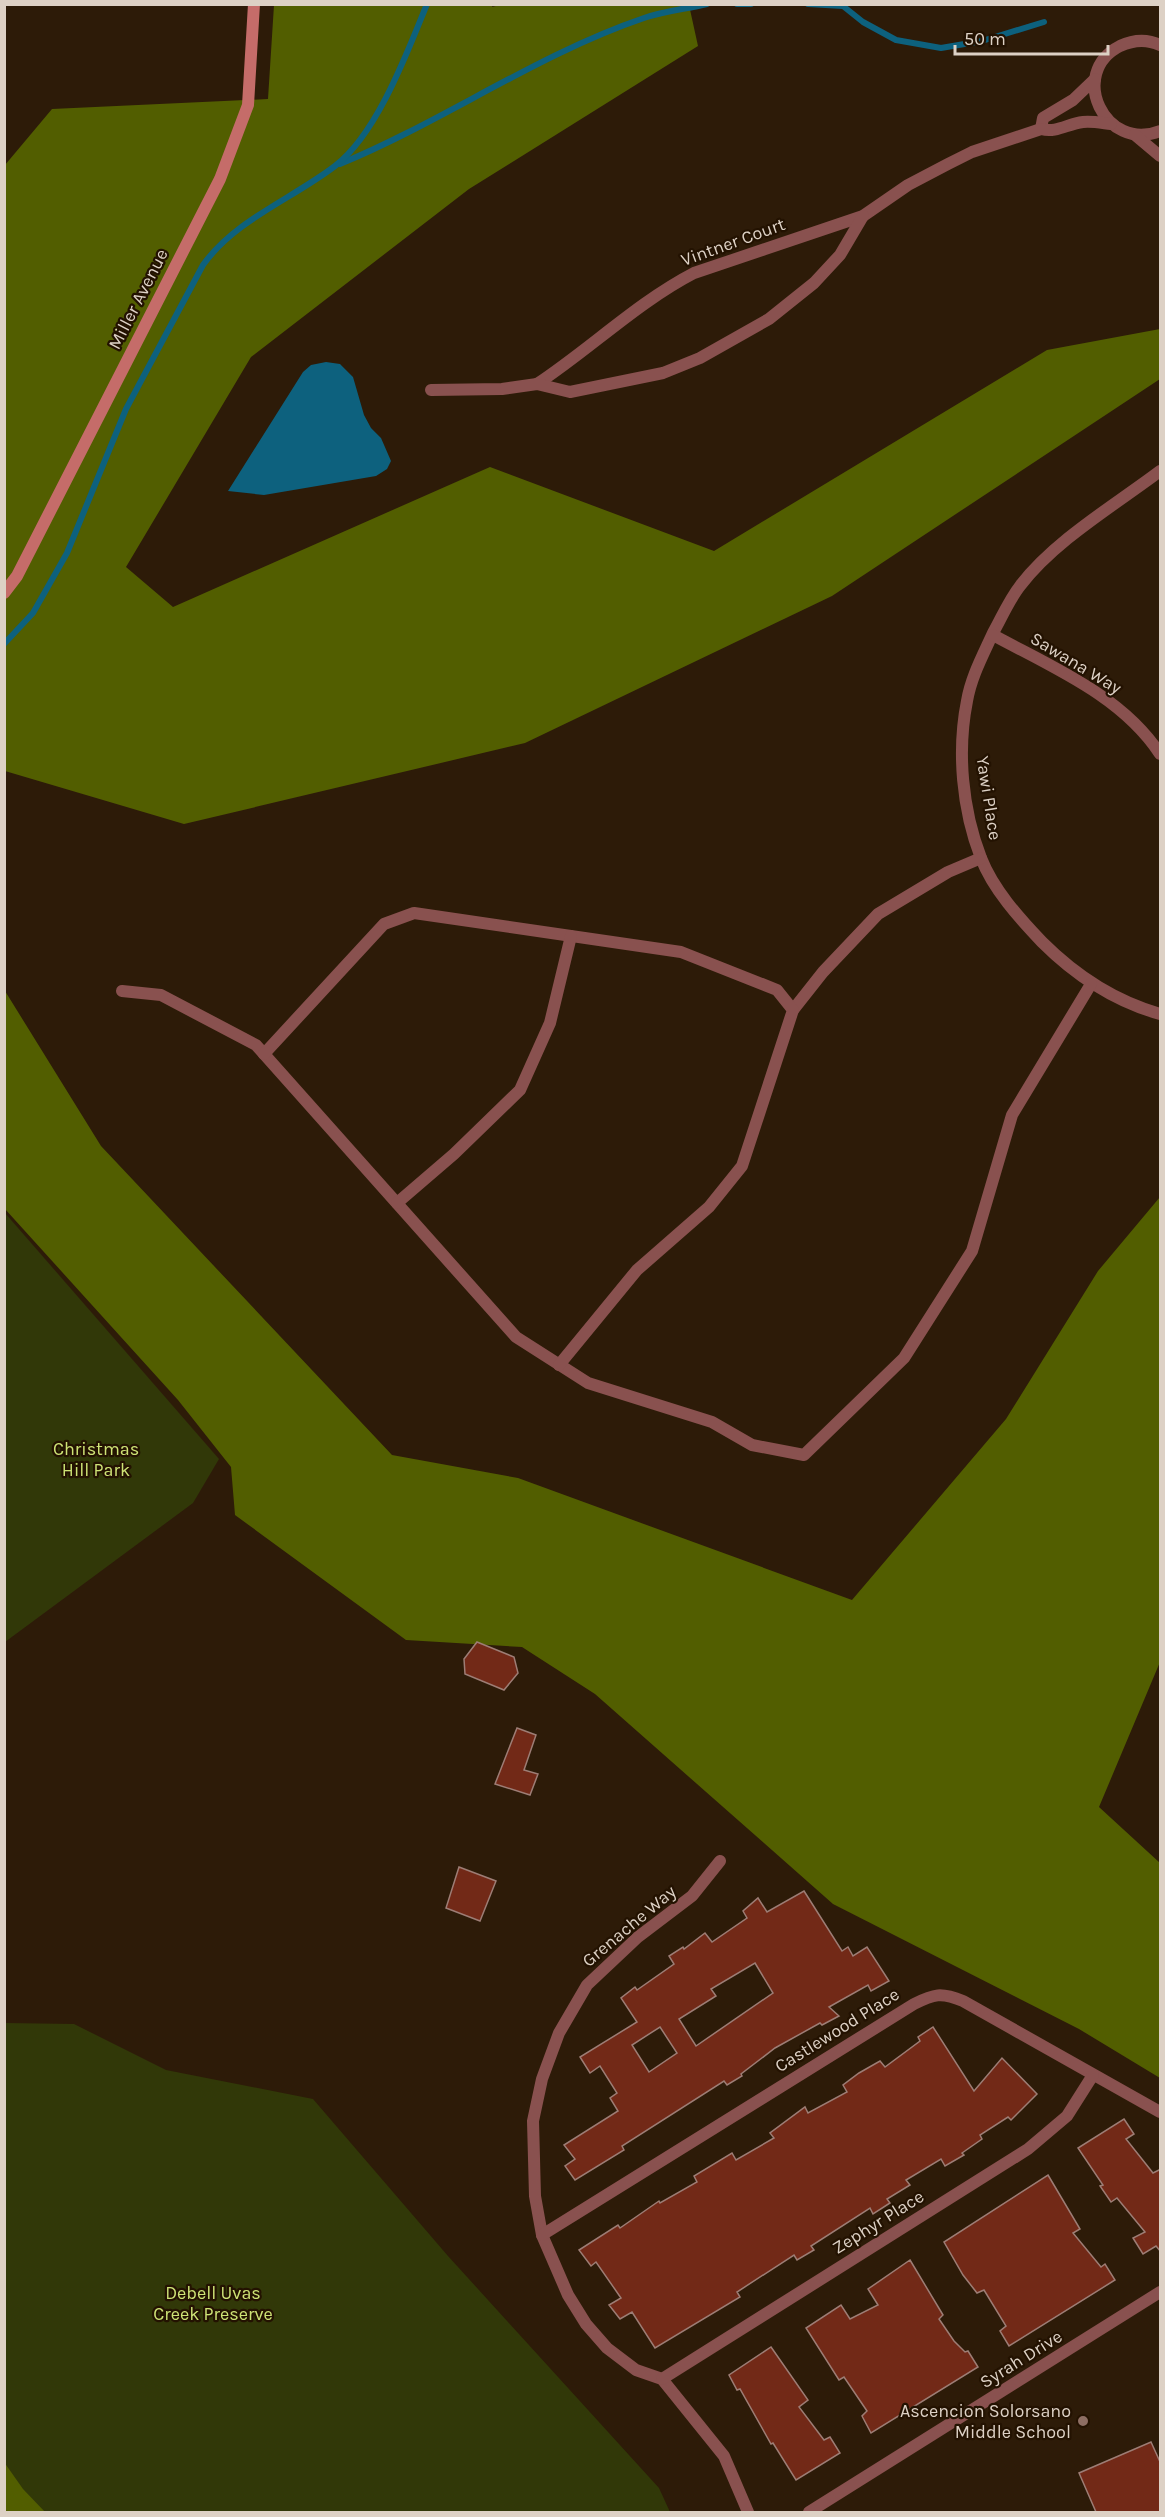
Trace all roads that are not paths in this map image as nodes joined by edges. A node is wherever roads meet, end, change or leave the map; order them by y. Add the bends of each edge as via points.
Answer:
1 (254, 4) edge
2 (1161, 45) edge
3 (1095, 79) junction
4 (1112, 124) junction
5 (1041, 129) junction
6 (1161, 131) edge
7 (1135, 135) junction
8 (1161, 156) edge
9 (863, 216) junction
10 (537, 384) junction
11 (431, 390) dead end
12 (1161, 471) edge
13 (4, 593) edge
14 (993, 635) junction
15 (1161, 754) edge
16 (981, 858) junction
17 (571, 936) junction
18 (1091, 984) junction
19 (122, 991) dead end
20 (793, 1010) junction
21 (1161, 1014) edge
22 (264, 1054) junction
23 (397, 1203) junction
24 (559, 1365) junction
25 (720, 1861) dead end
26 (1093, 2075) junction
27 (1161, 2112) edge
28 (542, 2235) junction
29 (1161, 2292) edge
30 (662, 2379) junction
31 (748, 2512) edge
32 (809, 2512) edge

1 - 13 street, Miller Avenue via 248,105 220,179 17,576
2 - 3 street via 1140,40 1115,49 1105,58
3 - 4 street via 1100,111
3 - 5 street via 1073,100 1043,118
4 - 5 street, Vintner Court via 1085,122 1053,132
4 - 7 street
5 - 9 street, Vintner Court via 972,152 908,185
6 - 7 street
7 - 8 street
9 - 10 street, Vintner Court via 694,273 668,287
9 - 10 street, Vintner Court via 840,255 814,283 770,319 708,354 663,374 622,383 570,392
10 - 11 street, Vintner Court via 502,389
12 - 14 street, Yawi Place via 1048,556 1021,585
14 - 15 street, Sawana Way via 1097,693 1133,722
14 - 16 street, Yawi Place via 978,663 967,699 963,735 962,773
16 - 18 street, Yawi Place via 1003,897 1030,929
16 - 20 street via 948,872 878,914
17 - 20 street via 681,951 777,990
17 - 22 street via 414,914 384,924
17 - 23 street via 550,1023 520,1090
18 - 21 street, Yawi Place via 1124,1002
18 - 24 street via 1012,1115 972,1251 904,1358 804,1455 752,1445 712,1422 588,1383
19 - 22 street via 161,995
20 - 24 street via 742,1166 709,1207 637,1270
22 - 23 street
23 - 24 street via 516,1337
25 - 28 street, Grenache Way via 692,1896 638,1937 587,1985 559,2033 542,2079 533,2121 535,2196
26 - 27 street, Castlewood Place
26 - 28 street, Castlewood Place via 963,2001 932,1995
26 - 30 street, Zephyr Place via 1067,2116 1028,2149
28 - 30 street, Grenache Way via 568,2295 586,2324 607,2348 636,2370
29 - 32 street, Syrah Drive
30 - 31 street via 724,2456

